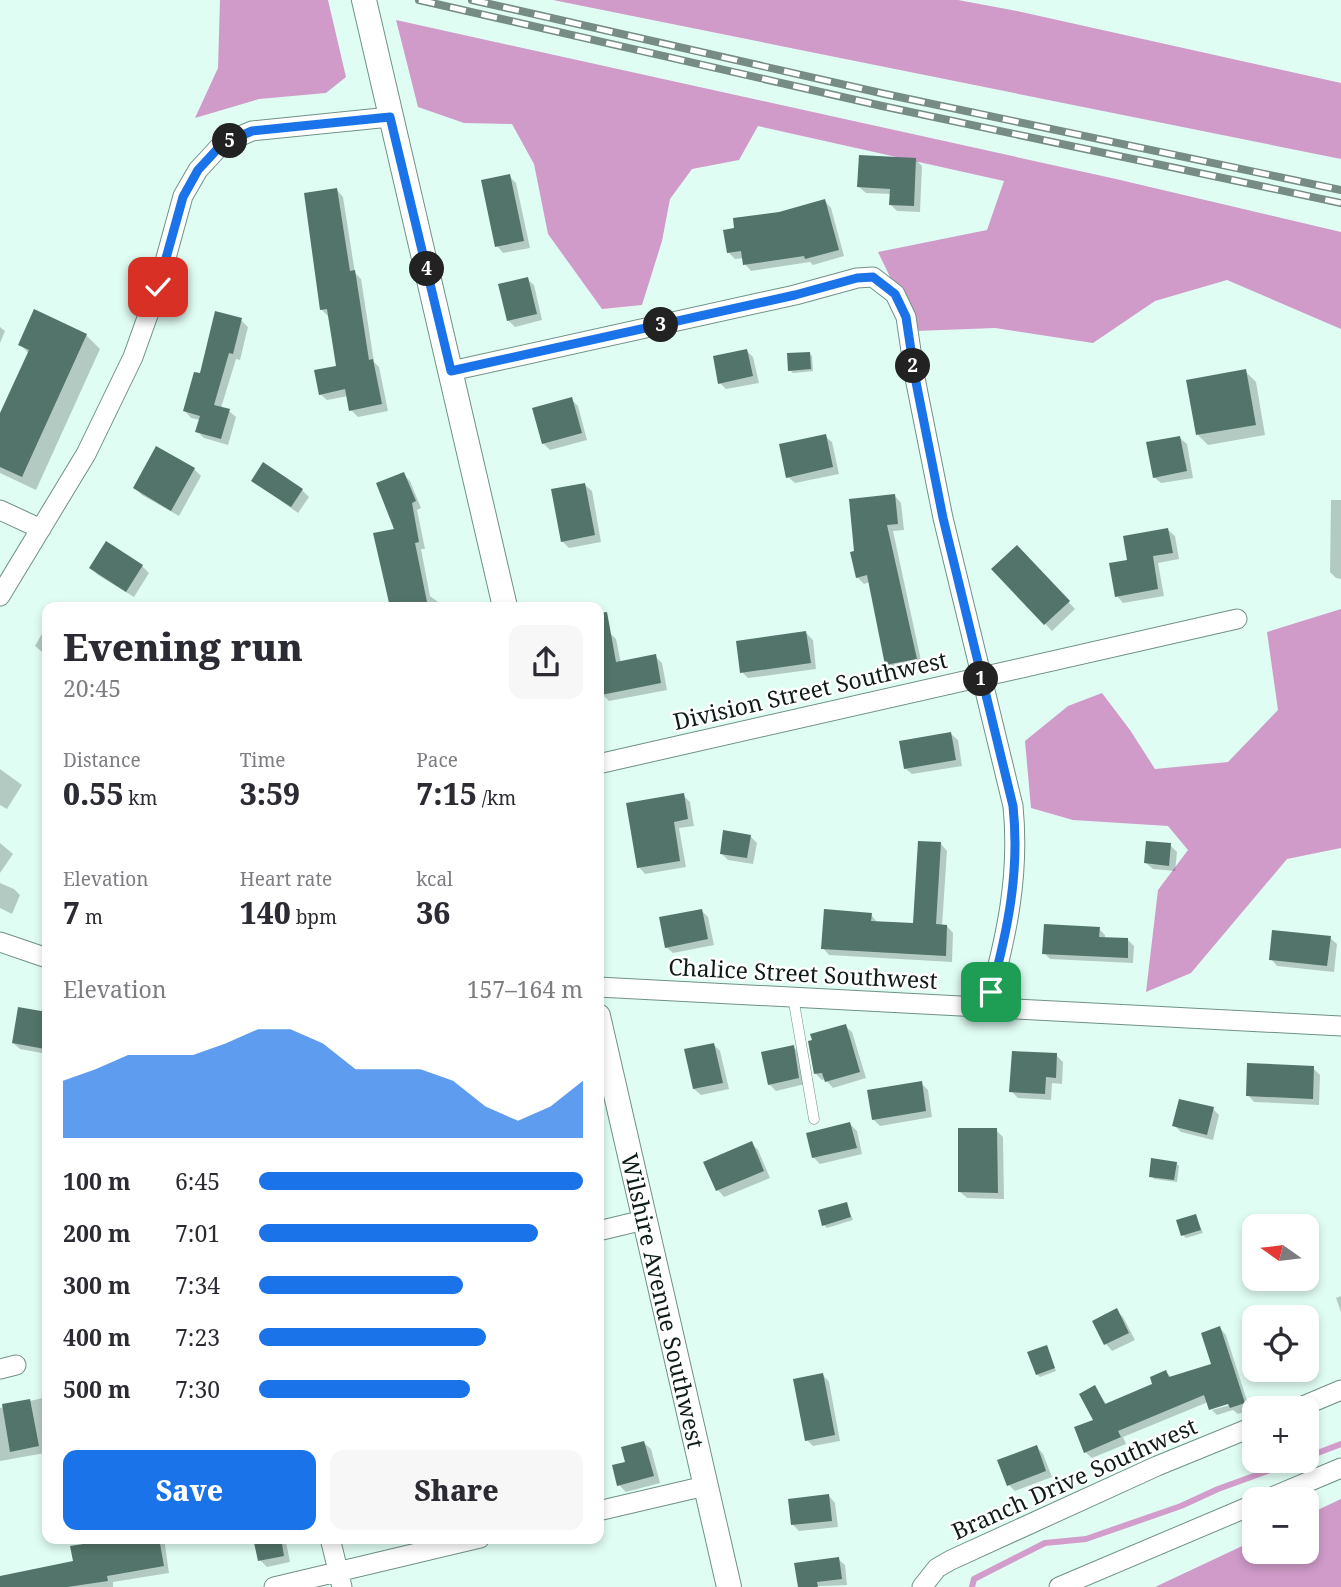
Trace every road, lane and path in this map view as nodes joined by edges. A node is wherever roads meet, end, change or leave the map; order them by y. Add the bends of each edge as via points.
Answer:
1 (364, 0) edge
2 (390, 117) junction
3 (451, 371) junction
4 (0, 510) edge
5 (41, 528) junction
6 (0, 596) edge
7 (504, 602) edge
8 (1237, 619) dead end
9 (980, 676) junction
10 (604, 763) edge
11 (0, 942) edge
12 (42, 956) edge
13 (604, 987) edge
14 (793, 997) junction
15 (987, 1007) junction
16 (1341, 1026) edge
17 (604, 1043) edge
18 (814, 1119) dead end
19 (644, 1220) junction
20 (604, 1230) edge
21 (1341, 1390) edge
22 (1319, 1399) edge
23 (1242, 1431) edge
24 (1341, 1468) edge
25 (705, 1486) junction
26 (1296, 1487) edge
27 (604, 1510) edge
28 (1242, 1510) edge
29 (331, 1544) edge
30 (460, 1544) edge
31 (340, 1579) edge
32 (274, 1587) edge
33 (729, 1587) edge
34 (922, 1587) edge
35 (1059, 1587) edge

1 - 2 street
2 - 3 street
2 - 5 street via 252,131 222,144 198,170 183,197 133,356 86,454
3 - 7 street
3 - 9 street via 873,277 895,294 906,317 943,518
4 - 5 street
5 - 6 street
8 - 9 street, Division Street Southwest
9 - 10 street, Division Street Southwest
9 - 15 street via 1013,806 1017,842 1013,896
11 - 12 street
13 - 14 street, Chalice Street Southwest
14 - 15 street, Chalice Street Southwest
14 - 18 lane
15 - 16 street, Chalice Street Southwest
17 - 19 street, Wilshire Avenue Southwest
19 - 20 street
19 - 25 street, Wilshire Avenue Southwest
21 - 22 street
23 - 34 street, Branch Drive Southwest via 970,1550 937,1568
24 - 26 street
25 - 27 street
25 - 33 street, Wilshire Avenue Southwest
28 - 35 street
29 - 31 street
30 - 31 street
31 - 32 street

